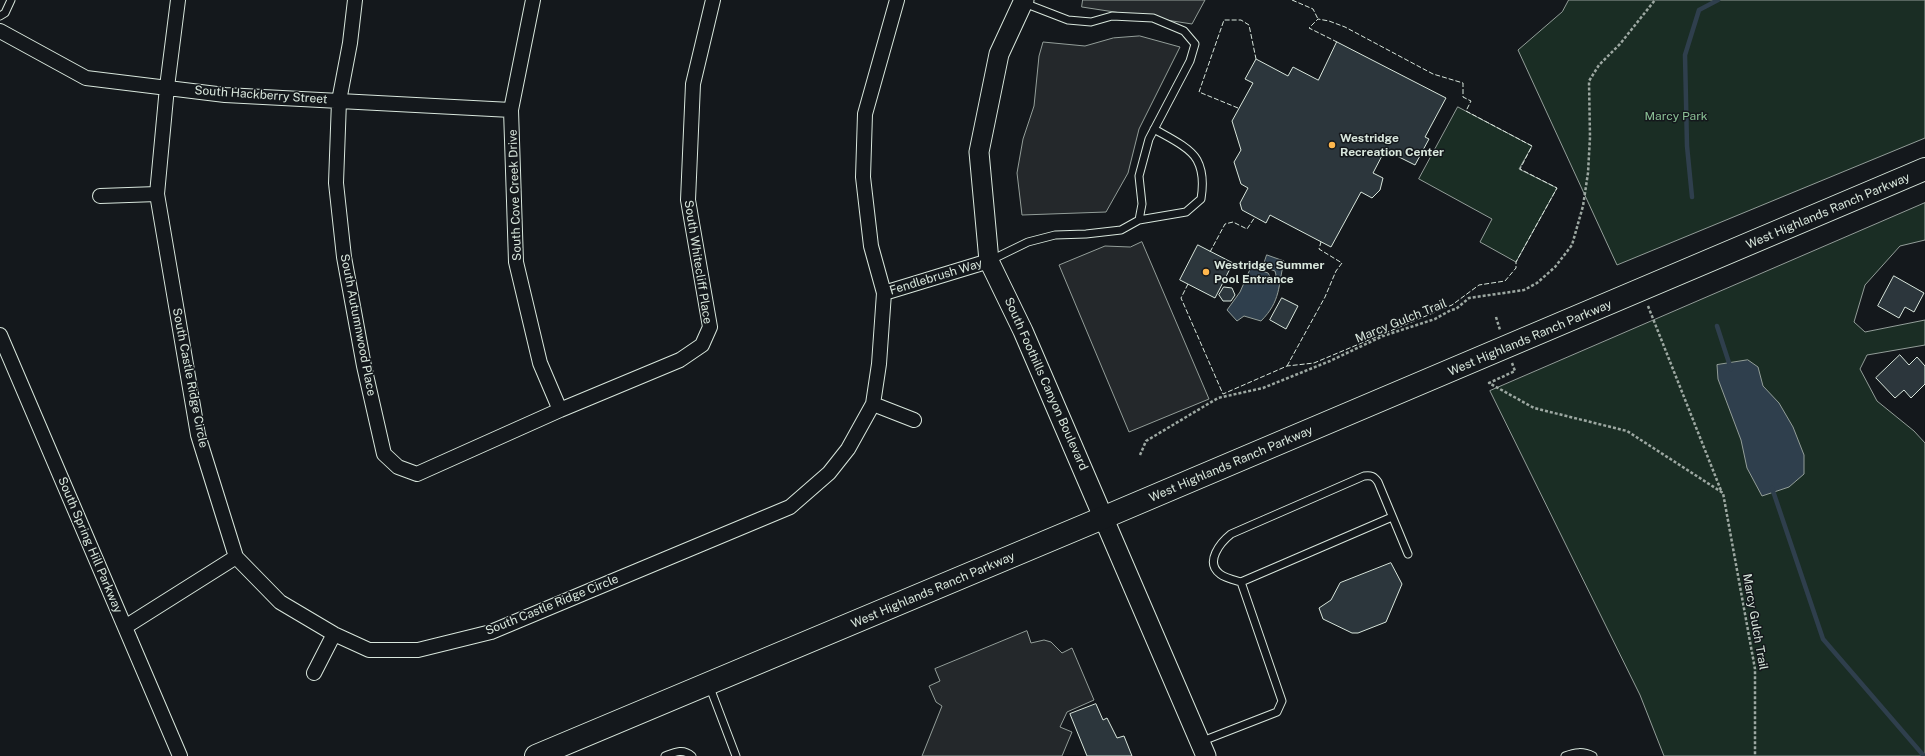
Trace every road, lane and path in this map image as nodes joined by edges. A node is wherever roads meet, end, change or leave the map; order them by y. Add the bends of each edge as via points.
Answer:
1 (11, 0) edge
2 (178, 0) edge
3 (355, 0) edge
4 (534, 0) edge
5 (713, 0) edge
6 (896, 0) edge
7 (1655, 0) edge
8 (1022, 1) edge
9 (0, 16) edge
10 (0, 31) edge
11 (167, 87) junction
12 (340, 101) junction
13 (511, 110) junction
14 (1154, 129) junction
15 (1925, 169) edge
16 (157, 194) junction
17 (100, 196) dead end
18 (1139, 220) junction
19 (989, 261) junction
20 (1640, 291) junction
21 (884, 293) junction
22 (0, 335) edge
23 (1495, 388) dead end
24 (873, 404) junction
25 (560, 410) junction
26 (914, 420) dead end
27 (1140, 455) dead end
28 (1722, 493) junction
29 (1392, 517) junction
30 (1105, 518) junction
31 (1408, 554) dead end
32 (236, 557) junction
33 (1241, 582) junction
34 (125, 627) junction
35 (334, 634) junction
36 (314, 673) dead end
37 (708, 684) junction
38 (1203, 749) edge
39 (180, 756) edge
40 (536, 756) edge
41 (665, 756) edge
42 (692, 756) edge
43 (736, 756) edge
44 (1565, 756) edge
45 (1593, 756) edge
46 (1755, 756) edge

1 - 9 lane via 5,13
2 - 11 street, South Castle Ridge Circle
3 - 12 street, South Autumnwood Place
4 - 13 street, South Cove Creek Drive
5 - 25 street, South Whitecliff Place via 693,84 688,200 710,327 702,345 680,360
6 - 21 street, South Castle Ridge Circle via 865,114 864,130 864,192 871,246
7 - 27 path, Marcy Gulch Trail via 1620,44 1599,65 1589,81 1590,137 1583,206 1572,245 1555,267 1537,283 1524,290 1469,298 1456,309 1435,319 1383,336 1263,388 1218,398 1146,441
8 - 14 lane via 1068,20 1091,22 1112,16 1153,18 1184,31 1195,44 1190,61
8 - 19 street, South Foothills Canyon Boulevard via 999,54 979,152
10 - 11 street, South Hackberry Street via 86,78
11 - 12 street, South Hackberry Street via 225,95
11 - 16 street, South Castle Ridge Circle
12 - 13 street, South Hackberry Street
12 - 25 street, South Autumnwood Place via 336,183 344,257 364,366 384,454 398,467 417,474
13 - 25 street, South Cove Creek Drive via 516,262 540,363
14 - 18 lane via 1139,176 1142,204
14 - 18 lane via 1181,145 1197,159 1203,185 1201,199 1186,212
15 - 20 main road, West Highlands Ranch Parkway
16 - 17 street
16 - 32 street, South Castle Ridge Circle via 198,435
18 - 19 lane via 1120,230 1055,235 1028,242
19 - 21 street, Fendlebrush Way
19 - 30 street, South Foothills Canyon Boulevard via 1023,331
20 - 28 path, Marcy Gulch Trail via 1653,316
20 - 30 main road, West Highlands Ranch Parkway
21 - 24 street, South Castle Ridge Circle via 879,364
22 - 34 street, South Spring Hill Parkway
23 - 28 path via 1534,408 1627,431
24 - 26 street
24 - 35 street, South Castle Ridge Circle via 848,449 829,473 790,507 491,632 418,650 369,650
28 - 46 path, Marcy Gulch Trail via 1755,669
29 - 31 lane
29 - 33 lane
29 - 33 lane via 1375,477 1364,476 1231,534 1222,541 1214,558 1215,568 1220,575
30 - 37 main road, West Highlands Ranch Parkway
30 - 38 street, South Foothills Canyon Boulevard
32 - 34 street
32 - 35 street, South Castle Ridge Circle via 280,602
33 - 38 lane via 1282,701 1277,712
34 - 39 street, South Spring Hill Parkway
35 - 36 street
37 - 40 main road, West Highlands Ranch Parkway
37 - 43 lane
41 - 42 lane via 683,751
44 - 45 lane via 1575,752

